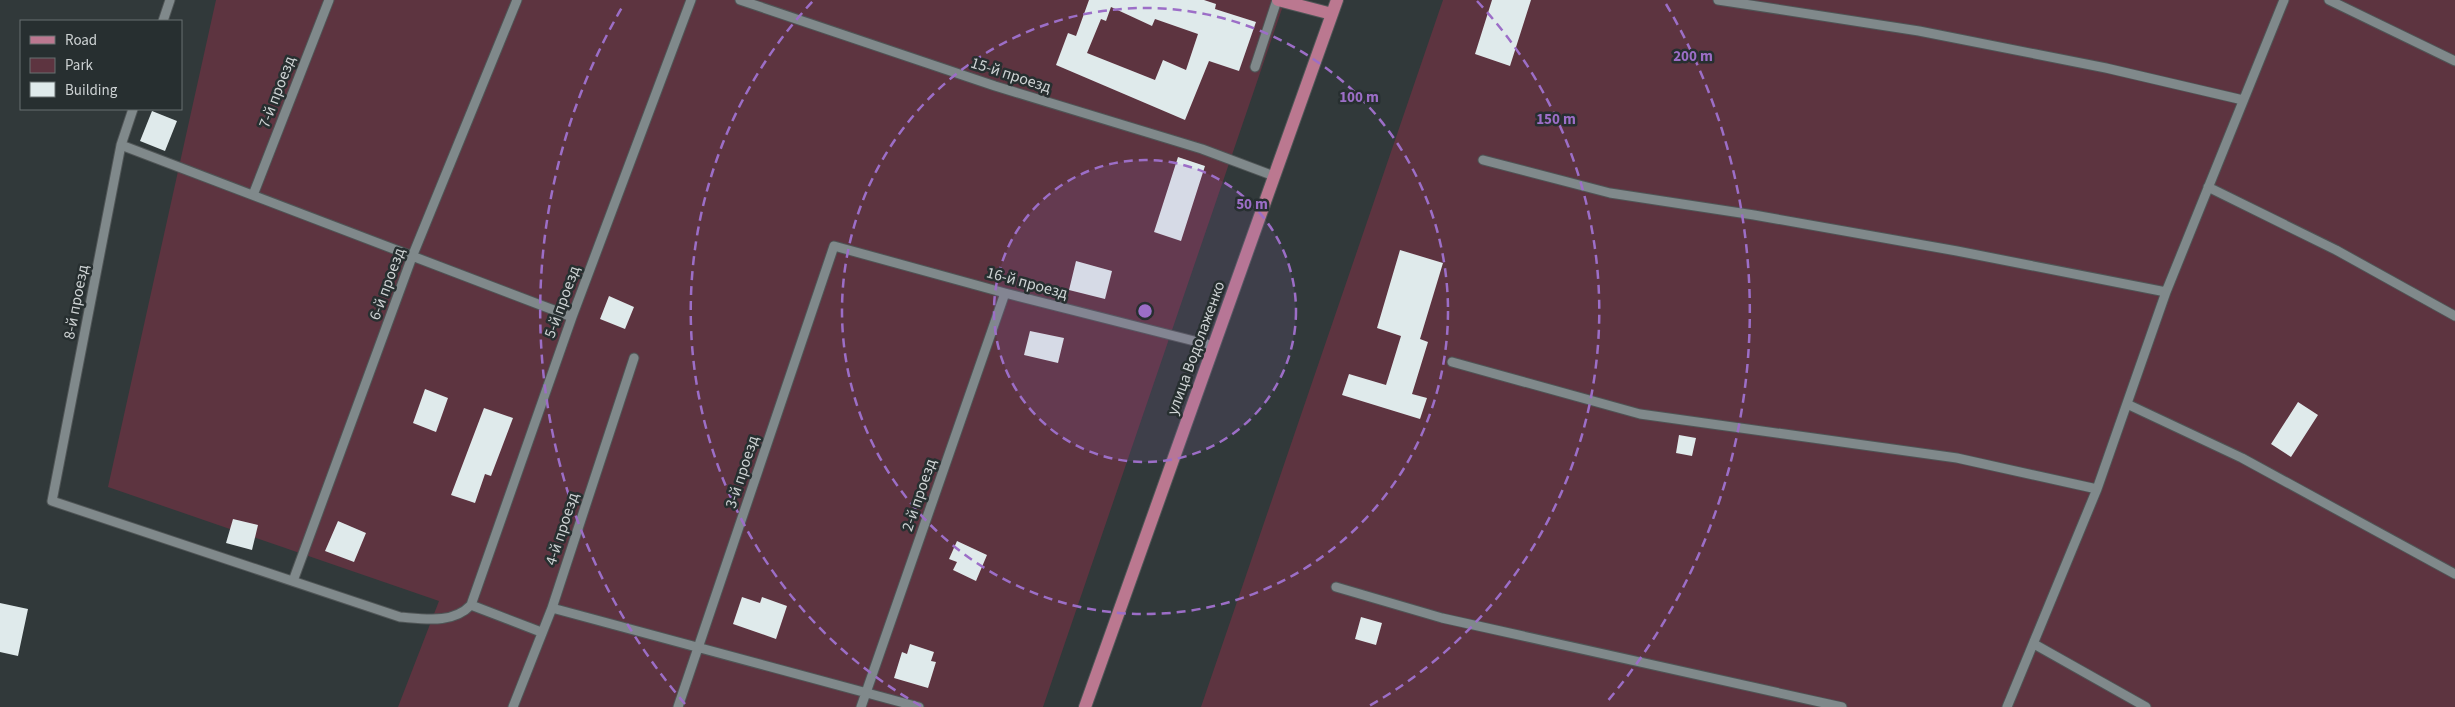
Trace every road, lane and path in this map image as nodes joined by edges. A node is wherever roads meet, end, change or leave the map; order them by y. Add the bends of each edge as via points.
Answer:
1 (170, 0) edge
2 (329, 0) edge
3 (517, 0) edge
4 (691, 0) edge
5 (740, 0) edge
6 (1277, 0) edge
7 (1337, 0) edge
8 (1718, 0) edge
9 (2284, 0) edge
10 (2329, 0) edge
11 (1332, 14) junction
12 (162, 20) edge
13 (2455, 61) edge
14 (1255, 67) dead end
15 (2243, 100) junction
16 (133, 110) edge
17 (121, 145) junction
18 (1483, 160) dead end
19 (1274, 176) junction
20 (2208, 187) junction
21 (253, 196) junction
22 (834, 246) joint
23 (412, 257) junction
24 (2166, 292) junction
25 (1005, 293) junction
26 (2455, 316) edge
27 (572, 318) junction
28 (1214, 346) junction
29 (634, 358) dead end
30 (1452, 362) dead end
31 (2127, 404) junction
32 (2097, 490) junction
33 (2455, 574) edge
34 (293, 581) junction
35 (1336, 587) dead end
36 (471, 605) junction
37 (552, 608) junction
38 (541, 632) junction
39 (2034, 644) junction
40 (700, 648) junction
41 (867, 692) junction
42 (513, 707) edge
43 (678, 707) edge
44 (861, 707) edge
45 (919, 707) edge
46 (1084, 707) edge
47 (1842, 707) edge
48 (2007, 707) edge
49 (2146, 707) edge

1 - 12 street
2 - 21 street, 7-й проезд
3 - 23 street, 6-й проезд
4 - 27 street, 5-й проезд
5 - 19 street, 15-й проезд via 995,86 1202,149
6 - 11 main road
6 - 14 street
7 - 11 main road, улица Водолаженко
8 - 15 street via 1928,33 2106,68
9 - 15 street
10 - 13 street
11 - 19 main road, улица Водолаженко
15 - 20 street
16 - 17 street, 8-й проезд
17 - 21 street
17 - 34 street, 8-й проезд via 52,501
18 - 24 street via 1610,193 1957,251
19 - 28 main road, улица Водолаженко
20 - 24 street
20 - 26 street via 2336,250
21 - 23 street
22 - 25 street, 16-й проезд
22 - 40 street, 3-й проезд
23 - 27 street
23 - 34 street, 6-й проезд
24 - 31 street
25 - 28 street, 16-й проезд
25 - 41 street, 2-й проезд
27 - 36 street, 5-й проезд
28 - 46 main road, улица Водолаженко
29 - 37 street, 4-й проезд
30 - 32 street via 1640,414 1957,458
31 - 32 street
31 - 33 street via 2242,458
32 - 39 street
34 - 36 street, 5-й проезд via 400,617 434,620 462,614
35 - 47 street via 1442,618
36 - 38 street
37 - 38 street, 4-й проезд
37 - 40 street
38 - 42 street, 4-й проезд
39 - 48 street
39 - 49 street
40 - 41 street
40 - 43 street, 3-й проезд
41 - 44 street, 2-й проезд
41 - 45 street

